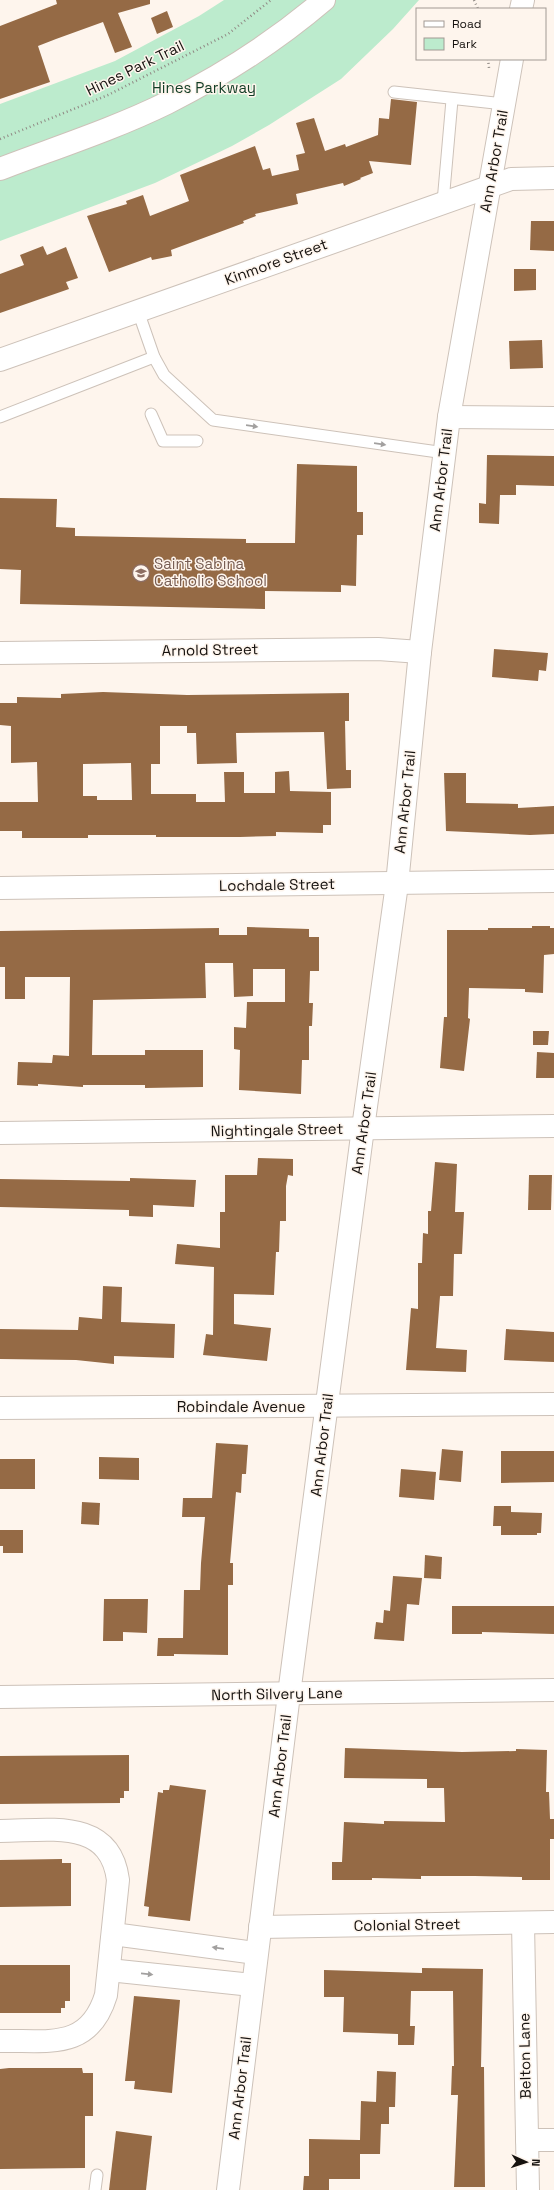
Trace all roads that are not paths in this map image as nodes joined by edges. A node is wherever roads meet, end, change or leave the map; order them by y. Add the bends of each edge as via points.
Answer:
1 (324, 0) edge
2 (512, 60) edge
3 (394, 92) dead end
4 (452, 100) junction
5 (504, 104) junction
6 (0, 169) edge
7 (554, 178) edge
8 (490, 186) junction
9 (443, 202) junction
10 (138, 311) junction
11 (154, 357) junction
12 (0, 360) edge
13 (152, 414) dead end
14 (0, 417) edge
15 (449, 417) junction
16 (554, 418) edge
17 (197, 441) dead end
18 (445, 453) junction
19 (420, 652) junction
20 (0, 653) edge
21 (554, 881) edge
22 (397, 884) junction
23 (0, 888) edge
24 (554, 1126) edge
25 (363, 1128) junction
26 (0, 1133) edge
27 (554, 1404) edge
28 (327, 1407) junction
29 (0, 1408) edge
30 (554, 1690) edge
31 (289, 1694) junction
32 (0, 1697) edge
33 (0, 1832) edge
34 (554, 1922) edge
35 (523, 1923) junction
36 (260, 1927) junction
37 (113, 1934) junction
38 (256, 1953) junction
39 (109, 1970) junction
40 (252, 1985) junction
41 (0, 2040) edge
42 (526, 2140) junction
43 (554, 2140) edge
44 (97, 2175) dead end
45 (95, 2190) edge
46 (228, 2190) edge
47 (528, 2190) edge

1 - 6 street via 254,54 166,104
2 - 5 street, Ann Arbor Trail
3 - 4 lane
4 - 5 lane
4 - 9 lane
5 - 8 street, Ann Arbor Trail
7 - 8 street, Kinmore Street via 511,179
8 - 9 street, Kinmore Street
8 - 15 street, Ann Arbor Trail
9 - 10 street, Kinmore Street
10 - 11 lane
10 - 12 street, Kinmore Street
11 - 14 lane
11 -> 18 lane via 164,375 213,420
13 - 17 lane via 163,441
15 - 16 street
15 - 18 street, Ann Arbor Trail
18 - 19 street, Ann Arbor Trail
19 - 20 street, Arnold Street via 378,648
19 - 22 street, Ann Arbor Trail
21 - 22 street, Lochdale Street
22 - 23 street, Lochdale Street
22 - 25 street, Ann Arbor Trail
24 - 25 street, Nightingale Street
25 - 26 street, Nightingale Street
25 - 28 street, Ann Arbor Trail
27 - 28 street, Robindale Avenue
28 - 29 street, Robindale Avenue via 281,1405
28 - 31 street, Ann Arbor Trail
30 - 31 street, North Silvery Lane
31 - 32 street, North Silvery Lane
31 - 36 street, Ann Arbor Trail
33 - 37 street via 82,1832 103,1845 117,1868
34 - 35 street, Colonial Street
35 - 36 street, Colonial Street
35 - 42 street, Belton Lane
36 - 38 street, Ann Arbor Trail
38 -> 37 street
37 - 39 street
38 - 40 street, Ann Arbor Trail
39 -> 40 street
39 - 41 street via 106,1995 100,2012 85,2030 64,2039
40 - 46 street, Ann Arbor Trail
42 - 43 street
42 - 47 street, Belton Lane
44 - 45 lane

